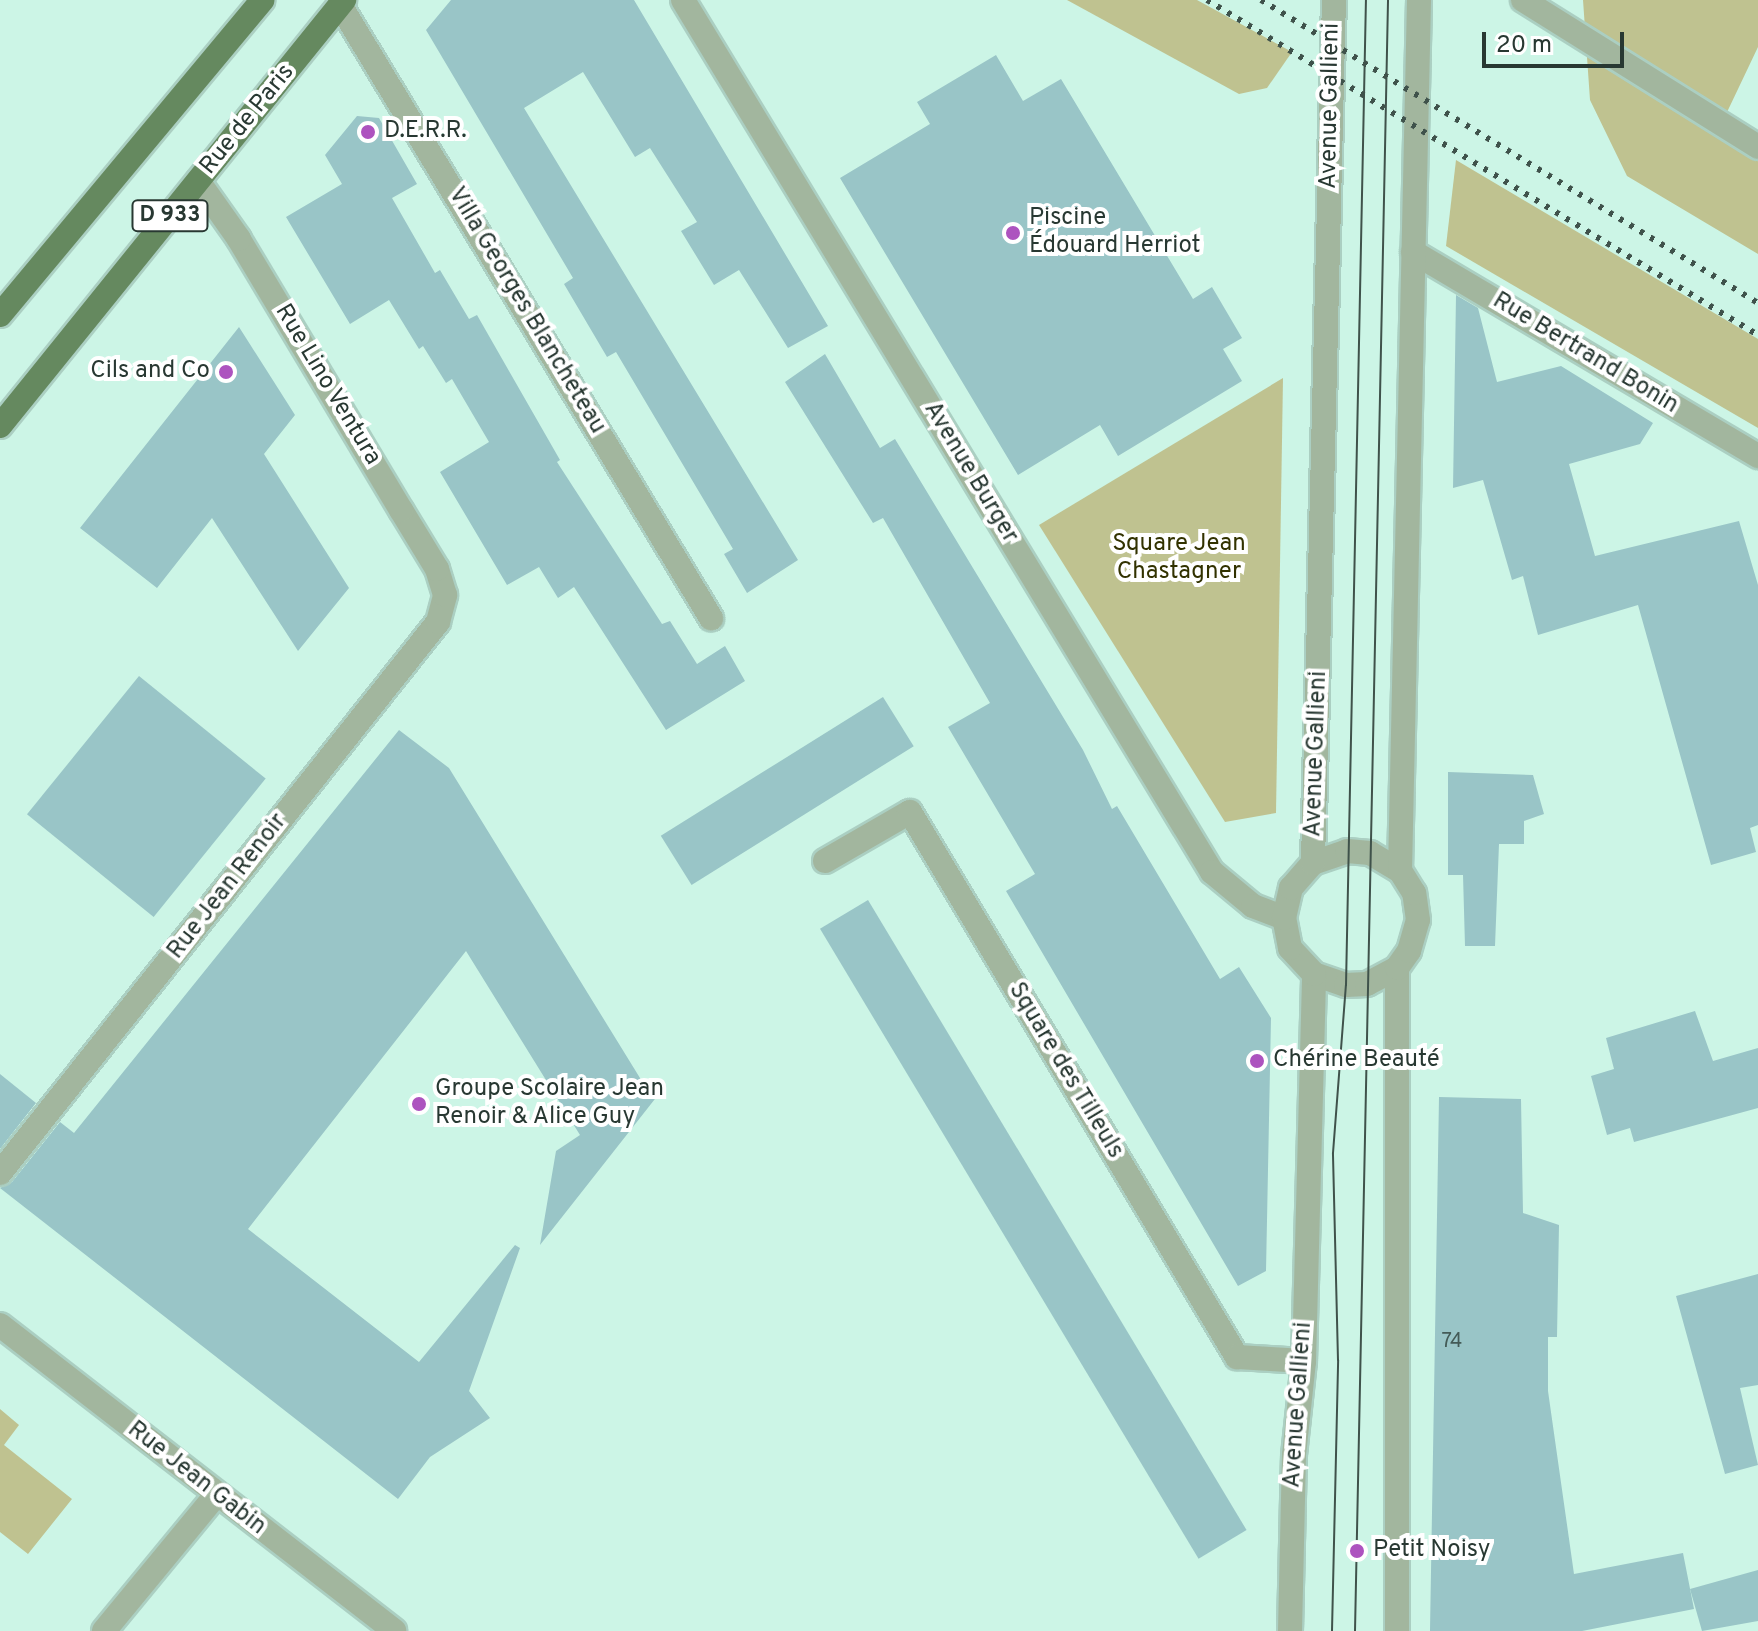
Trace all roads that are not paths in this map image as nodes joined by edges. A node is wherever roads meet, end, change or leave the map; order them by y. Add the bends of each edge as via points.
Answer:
1 (262, 0) edge
2 (683, 0) edge
3 (1334, 0) edge
4 (1419, 0) edge
5 (1523, 0) edge
6 (342, 3) edge
7 (1758, 147) edge
8 (198, 181) junction
9 (1413, 252) junction
10 (0, 315) edge
11 (0, 426) edge
12 (1758, 456) edge
13 (445, 595) joint
14 (711, 618) dead end
15 (825, 861) dead end
16 (1313, 863) junction
17 (1400, 871) junction
18 (1284, 918) junction
19 (1397, 968) junction
20 (1314, 974) junction
21 (0, 1173) edge
22 (0, 1325) edge
23 (1304, 1361) junction
24 (216, 1495) junction
25 (104, 1631) edge
26 (394, 1631) edge
27 (1290, 1631) edge
28 (1397, 1631) edge

1 - 10 main road, D 933
2 - 18 street, Avenue Burger via 1212,872 1253,906
3 - 16 street, Avenue Gallieni
4 - 9 street
5 - 7 street
6 - 8 main road, Rue de Paris / D 933
6 - 14 street, Villa Georges Blancheteau
8 - 11 main road, Rue de Paris / D 933
8 - 13 street, Rue Lino Ventura via 239,239 437,569
9 - 12 street, Rue Bertrand Bonin
9 - 17 street
13 - 21 street, Rue Jean Renoir via 438,622
15 - 23 street, Square des Tilleuls via 910,812 1237,1357
16 - 17 street via 1347,851 1370,853
16 - 18 street, Avenue Gallieni via 1291,888
17 - 19 street via 1414,893 1418,920 1413,944
18 - 20 street via 1290,948
19 - 20 street via 1367,984 1346,985
19 - 28 street
20 - 23 street, Avenue Gallieni
22 - 24 street, Rue Jean Gabin
23 - 27 street, Avenue Gallieni via 1294,1455
24 - 25 street
24 - 26 street, Rue Jean Gabin

